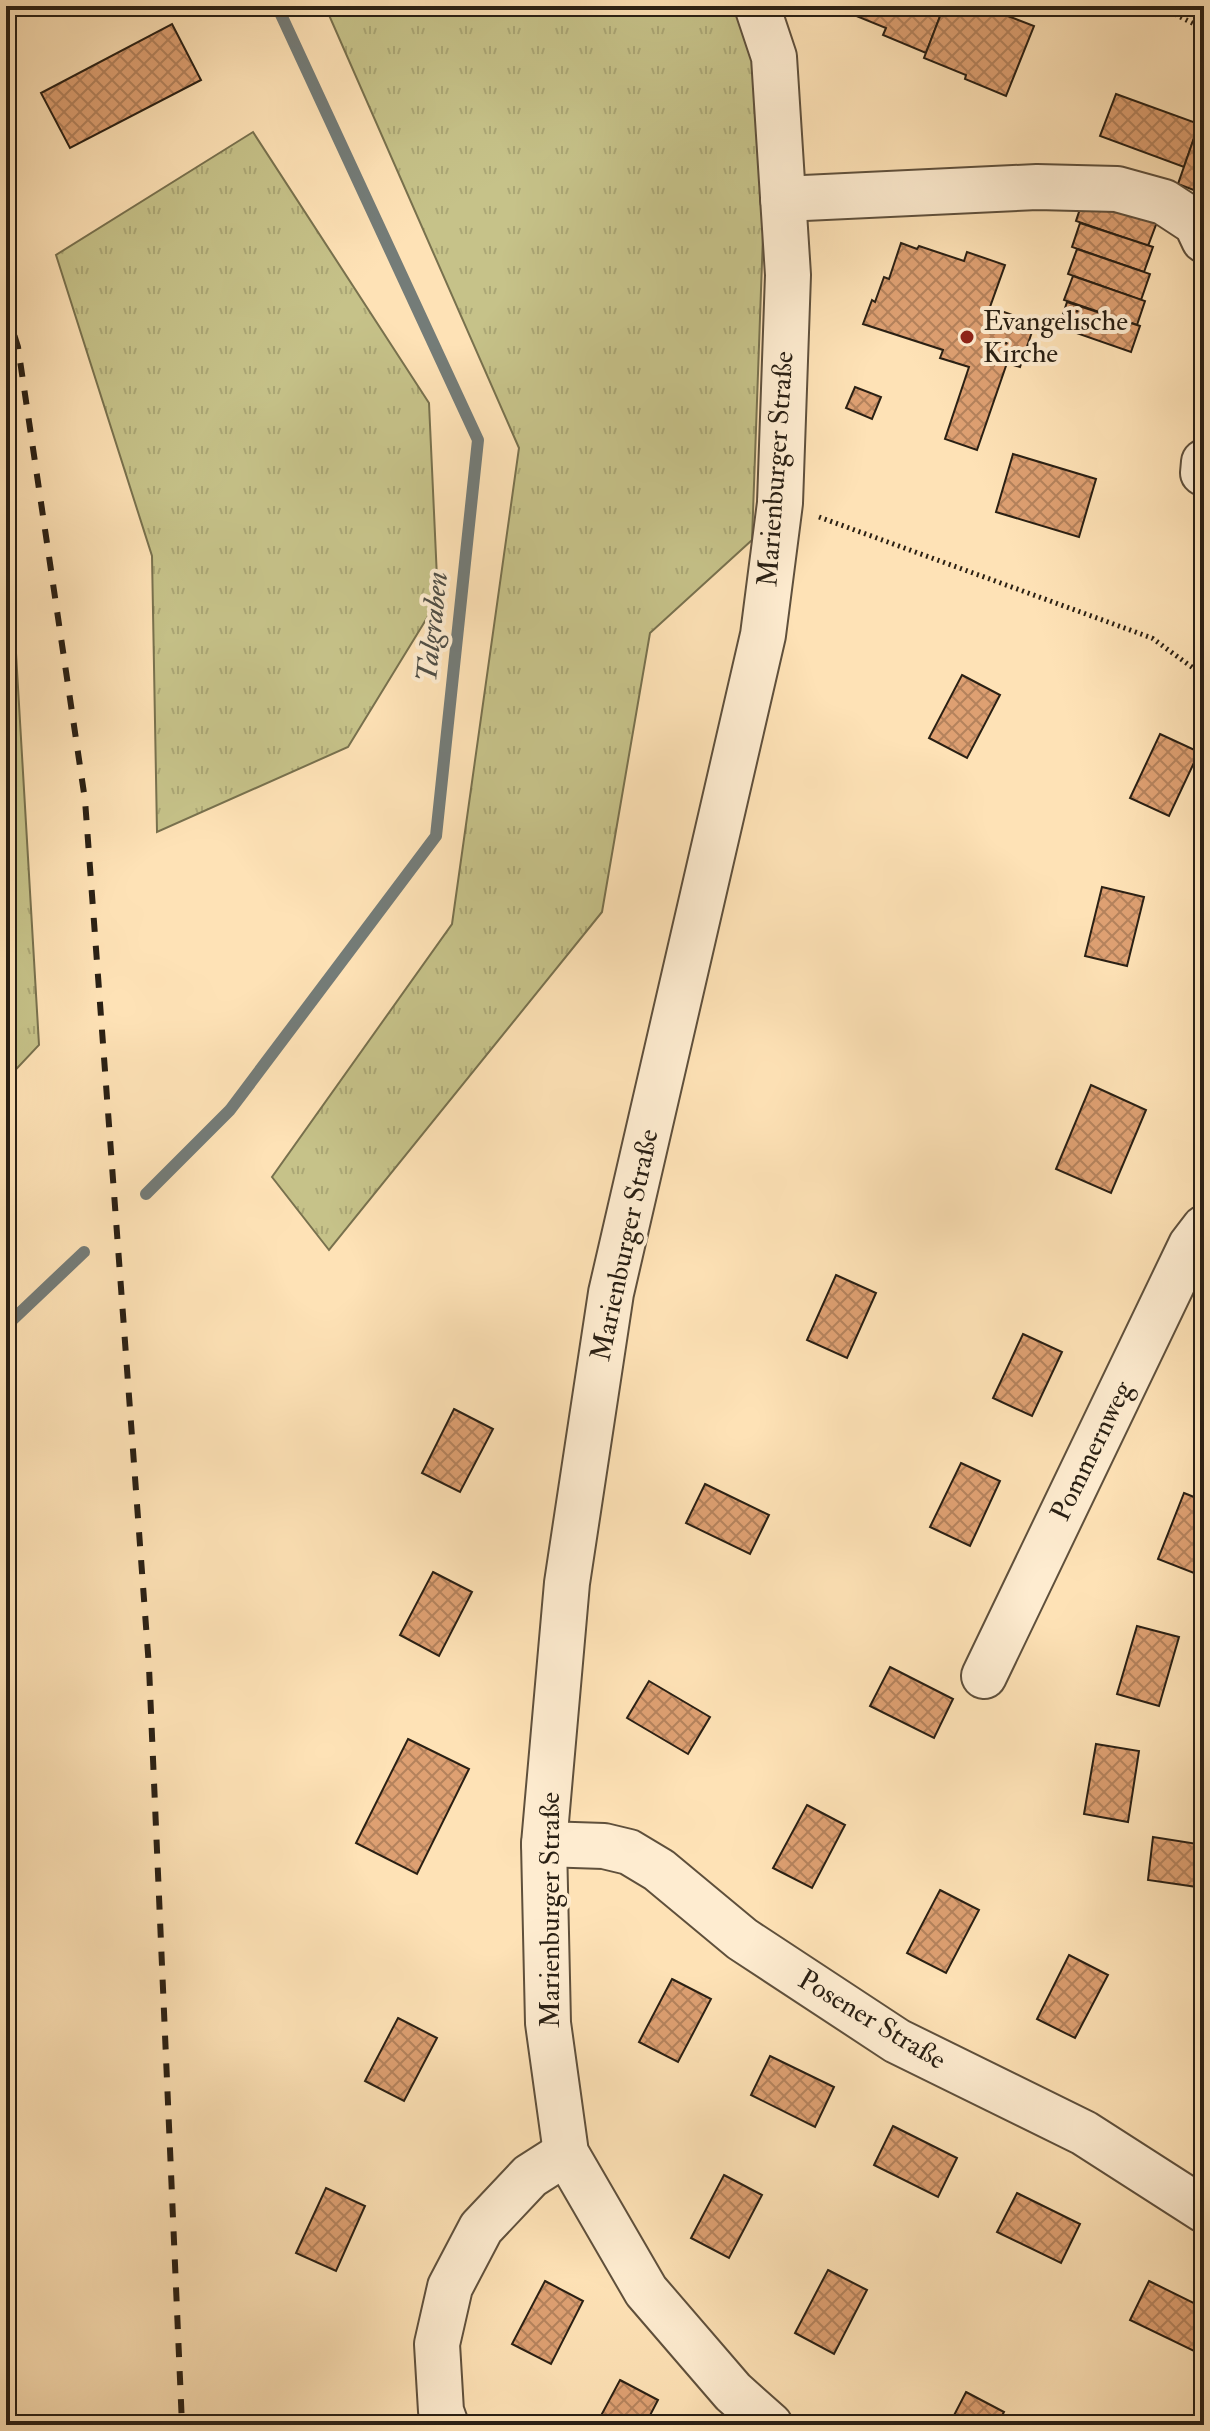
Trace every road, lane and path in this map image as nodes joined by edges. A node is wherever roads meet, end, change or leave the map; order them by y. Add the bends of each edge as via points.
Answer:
1 (757, 6) edge
2 (1159, 6) edge
3 (1204, 29) edge
4 (783, 199) junction
5 (1204, 240) edge
6 (780, 503) junction
7 (1204, 676) edge
8 (1204, 1228) edge
9 (984, 1676) dead end
10 (544, 1844) junction
11 (566, 2153) junction
12 (1204, 2210) edge
13 (446, 2425) edge
14 (770, 2425) edge

1 - 4 street, Marienburger Straße via 774,57
2 - 3 path
4 - 5 street via 1037,187 1117,189 1164,202 1196,223
4 - 6 street, Marienburger Straße via 788,275
6 - 7 path via 1152,638
6 - 10 street, Marienburger Straße via 763,635 611,1293 567,1583
8 - 9 street, Pommernweg via 1191,1245
10 - 11 street, Marienburger Straße via 548,2023
10 - 12 street, Posener Straße via 629,1852 659,1870 742,1939 897,2041 1084,2133
11 - 13 street via 530,2176 481,2228 450,2287 437,2344
11 - 14 street, Marienburger Straße via 646,2291 733,2392

